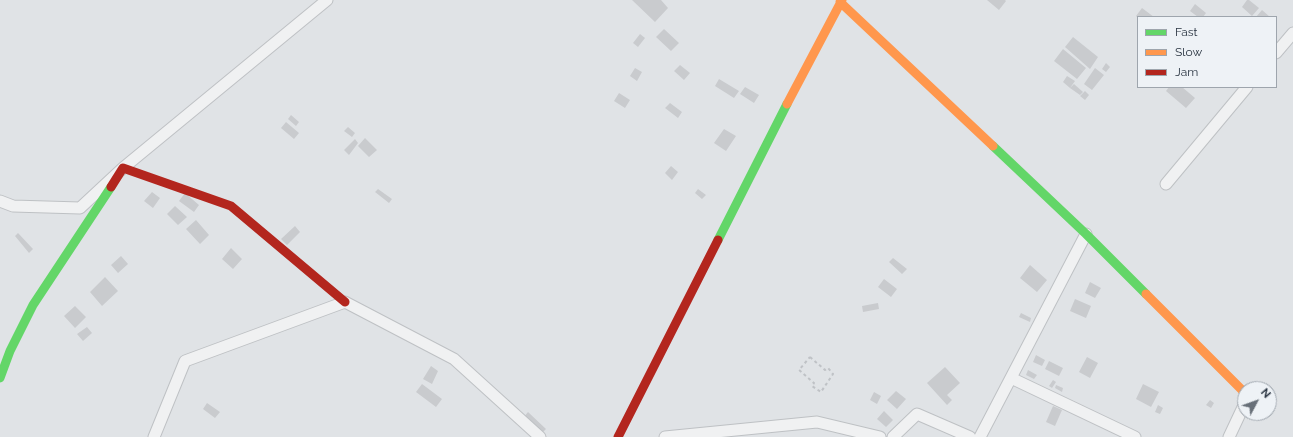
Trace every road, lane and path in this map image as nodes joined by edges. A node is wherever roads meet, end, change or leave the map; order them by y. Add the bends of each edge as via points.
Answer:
1 (328, 0) edge
2 (841, 1) edge
3 (1293, 33) edge
4 (1277, 52) edge
5 (1247, 88) edge
6 (123, 168) junction
7 (1166, 184) dead end
8 (0, 201) edge
9 (1086, 234) junction
10 (345, 302) junction
11 (833, 374) joint
12 (0, 378) edge
13 (1011, 378) junction
14 (1237, 385) edge
15 (1237, 420) edge
16 (154, 437) edge
17 (540, 437) edge
18 (618, 437) edge
19 (665, 437) edge
20 (880, 437) edge
21 (893, 437) edge
22 (970, 437) edge
23 (980, 437) edge
24 (1135, 437) edge
25 (1229, 437) edge

1 - 6 street
2 - 9 street
2 - 18 street
3 - 4 street
5 - 7 street
6 - 8 street via 80,208 13,206
6 - 10 street via 231,206
6 - 12 street via 33,305 10,351
9 - 13 street
9 - 14 street
10 - 16 street via 185,361
10 - 17 street via 454,359
11 - 11 path via 821,392 812,386 814,383 799,370 810,357
13 - 23 street
13 - 24 street
15 - 25 street
19 - 20 street via 817,422
21 - 22 street via 917,414

